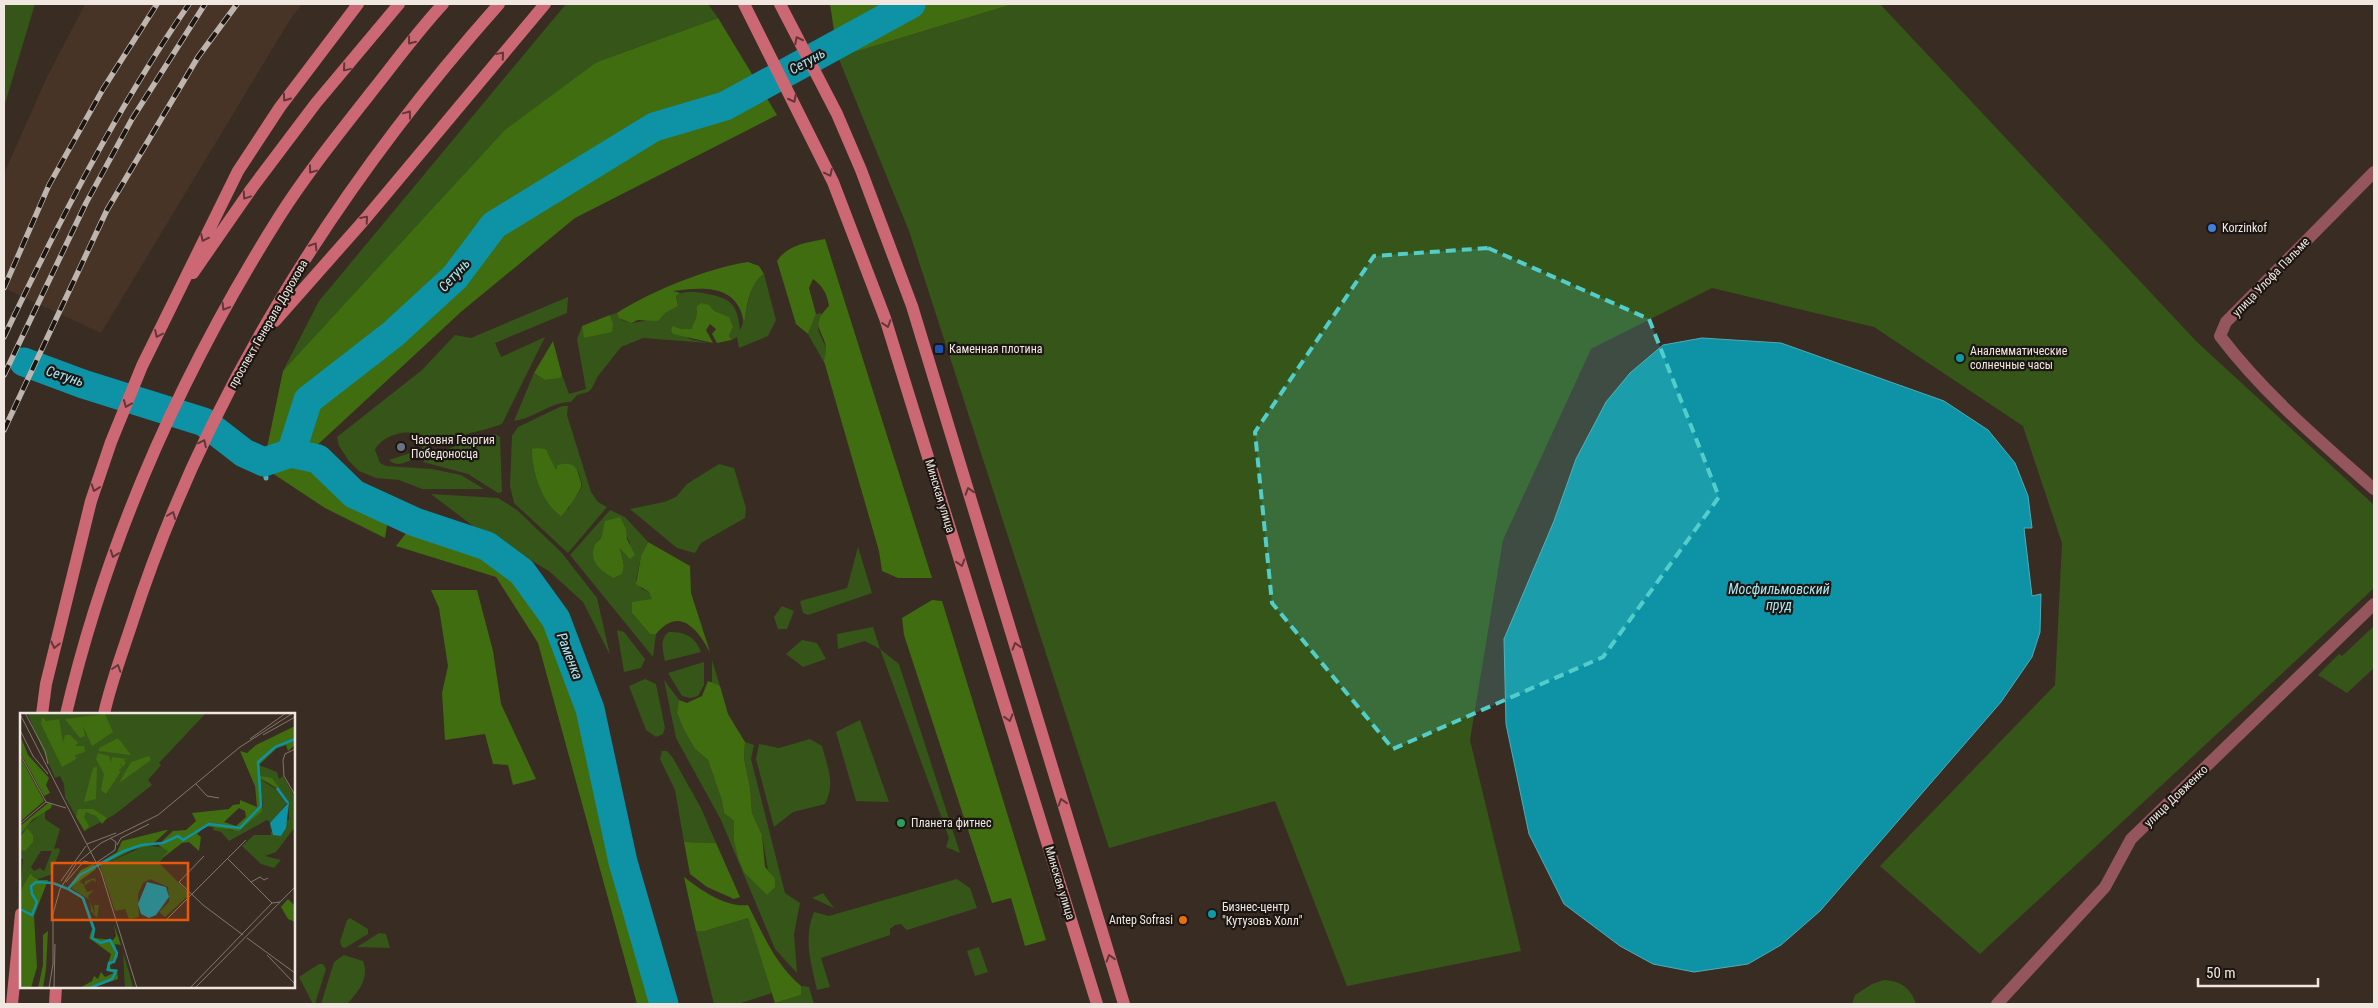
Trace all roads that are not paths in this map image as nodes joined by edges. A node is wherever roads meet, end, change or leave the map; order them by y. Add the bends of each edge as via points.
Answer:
1 (358, 4) edge
2 (400, 4) edge
3 (442, 4) edge
4 (499, 4) edge
5 (544, 4) edge
6 (737, 4) edge
7 (744, 4) edge
8 (781, 6) edge
9 (753, 21) junction
10 (2374, 172) edge
11 (173, 301) junction
12 (252, 348) junction
13 (2374, 489) edge
14 (2374, 604) edge
15 (42, 713) edge
16 (66, 713) edge
17 (104, 713) edge
18 (20, 924) edge
19 (56, 988) edge
20 (12, 1004) edge
21 (55, 1004) edge
22 (1098, 1004) edge
23 (1124, 1004) edge
24 (1997, 1004) edge

1 -> 11 main road via 280,107 238,171
2 -> 11 main road via 310,111
3 -> 16 main road via 350,119 284,210 221,314 131,507
12 -> 4 main road, проспект Генерала Дорохова via 317,240 358,182 432,83
12 -> 5 main road via 366,218
6 - 9 main road
7 - 9 main road, Минская улица
23 -> 8 main road, Минская улица via 912,306 879,214 837,114
9 -> 22 main road, Минская улица via 833,182 885,318
10 - 13 street, улица Улофа Пальме via 2226,322 2220,336 2248,371
11 -> 15 main road via 142,366 91,501 46,684
17 -> 12 main road, проспект Генерала Дорохова via 146,579 186,479
14 - 24 street, улица Довженко via 2131,839 2105,887
18 - 20 main road
19 - 21 main road

